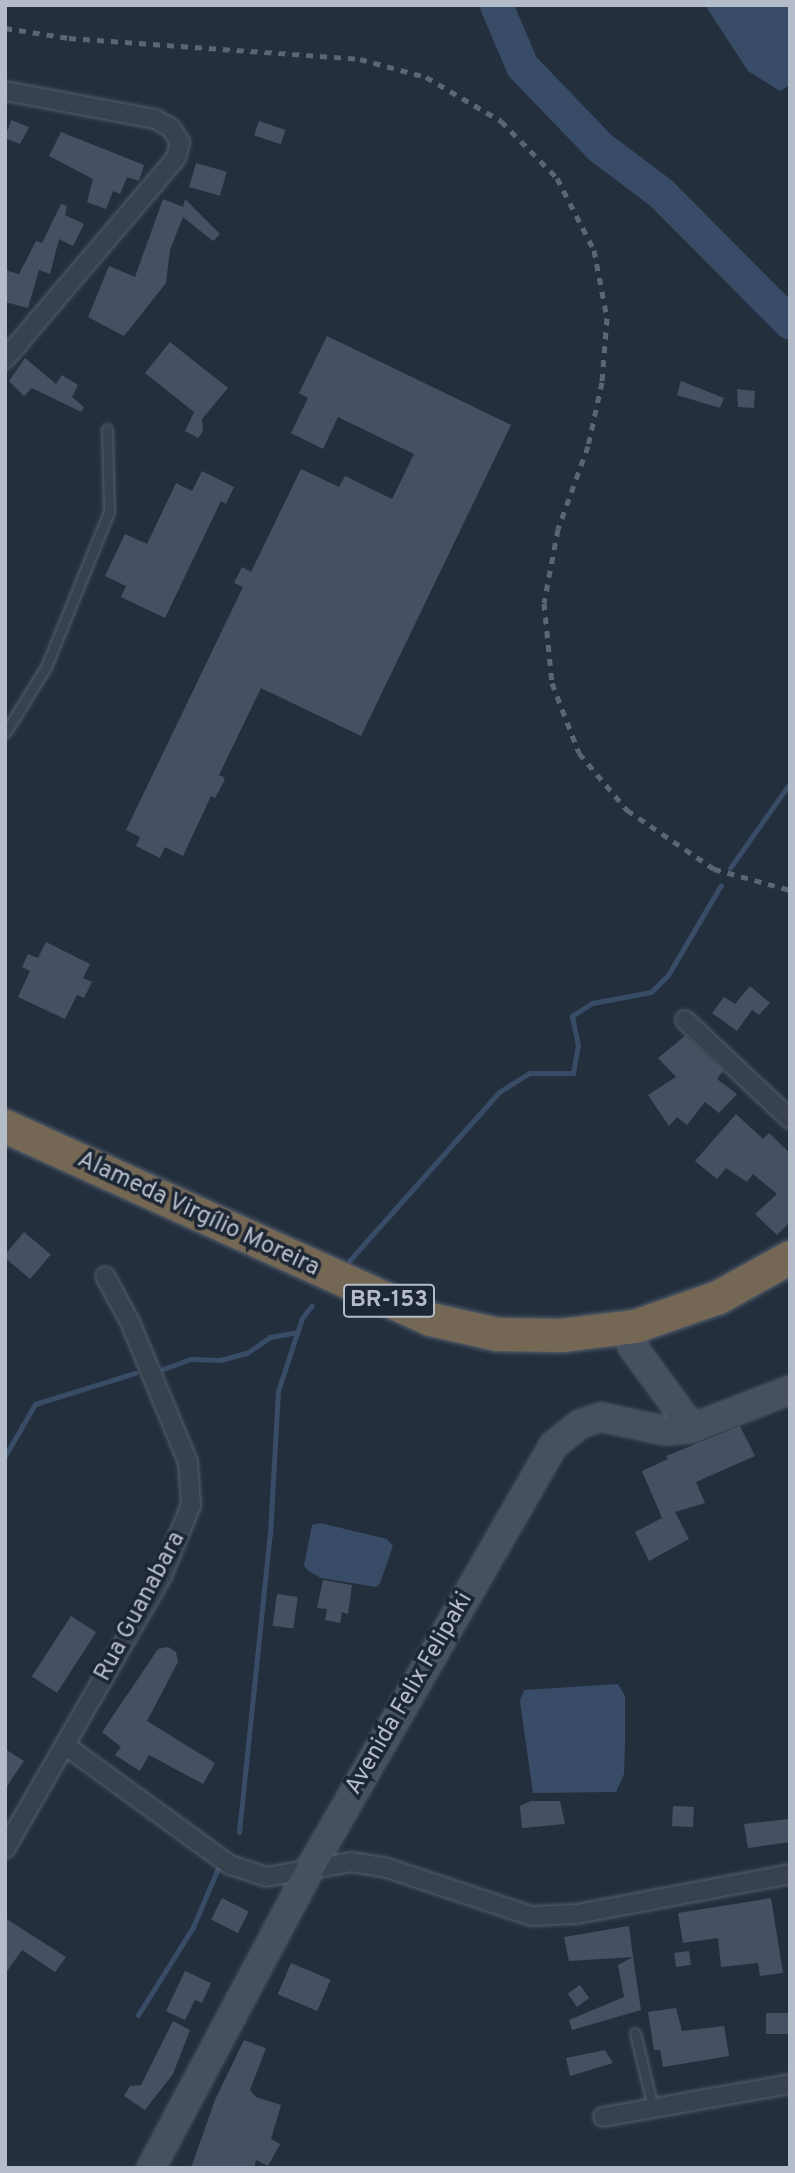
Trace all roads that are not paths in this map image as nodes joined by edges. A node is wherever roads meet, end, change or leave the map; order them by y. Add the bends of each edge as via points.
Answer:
1 (5, 91) edge
2 (5, 359) edge
3 (107, 429) dead end
4 (5, 733) edge
5 (685, 1020) dead end
6 (790, 1119) edge
7 (5, 1126) edge
8 (5, 1147) edge
9 (790, 1257) edge
10 (105, 1276) dead end
11 (790, 1280) edge
12 (632, 1346) junction
13 (790, 1390) edge
14 (692, 1428) junction
15 (66, 1746) junction
16 (5, 1849) edge
17 (311, 1867) junction
18 (790, 1874) edge
19 (635, 2033) dead end
20 (790, 2084) edge
21 (653, 2108) junction
22 (603, 2117) dead end
23 (151, 2168) edge

1 - 2 street via 155,119 171,128 180,142 176,158
3 - 4 lane via 109,512 46,667
5 - 6 street
7 - 9 highway, Alameda Virgílio Moreira / BR-153 via 430,1319 497,1334 561,1335 635,1326 718,1297
8 - 12 highway, Alameda Virgílio Moreira / BR-153 via 254,1265 424,1338 494,1353 561,1355
10 - 15 street, Rua Guanabara via 130,1322 188,1462 191,1505 162,1576
11 - 12 highway, Alameda Virgílio Moreira / BR-153 via 726,1315
12 - 14 street
13 - 14 street, Avenida Felix Felipaki
14 - 17 street, Avenida Felix Felipaki via 666,1431 601,1417 580,1424 554,1445
15 - 16 street, Rua Guanabara
15 - 17 street via 230,1865 266,1877
17 - 18 street via 351,1862 387,1868 531,1916 577,1914
17 - 23 street, Avenida Felix Felipaki
19 - 21 lane
20 - 21 street
21 - 22 street

